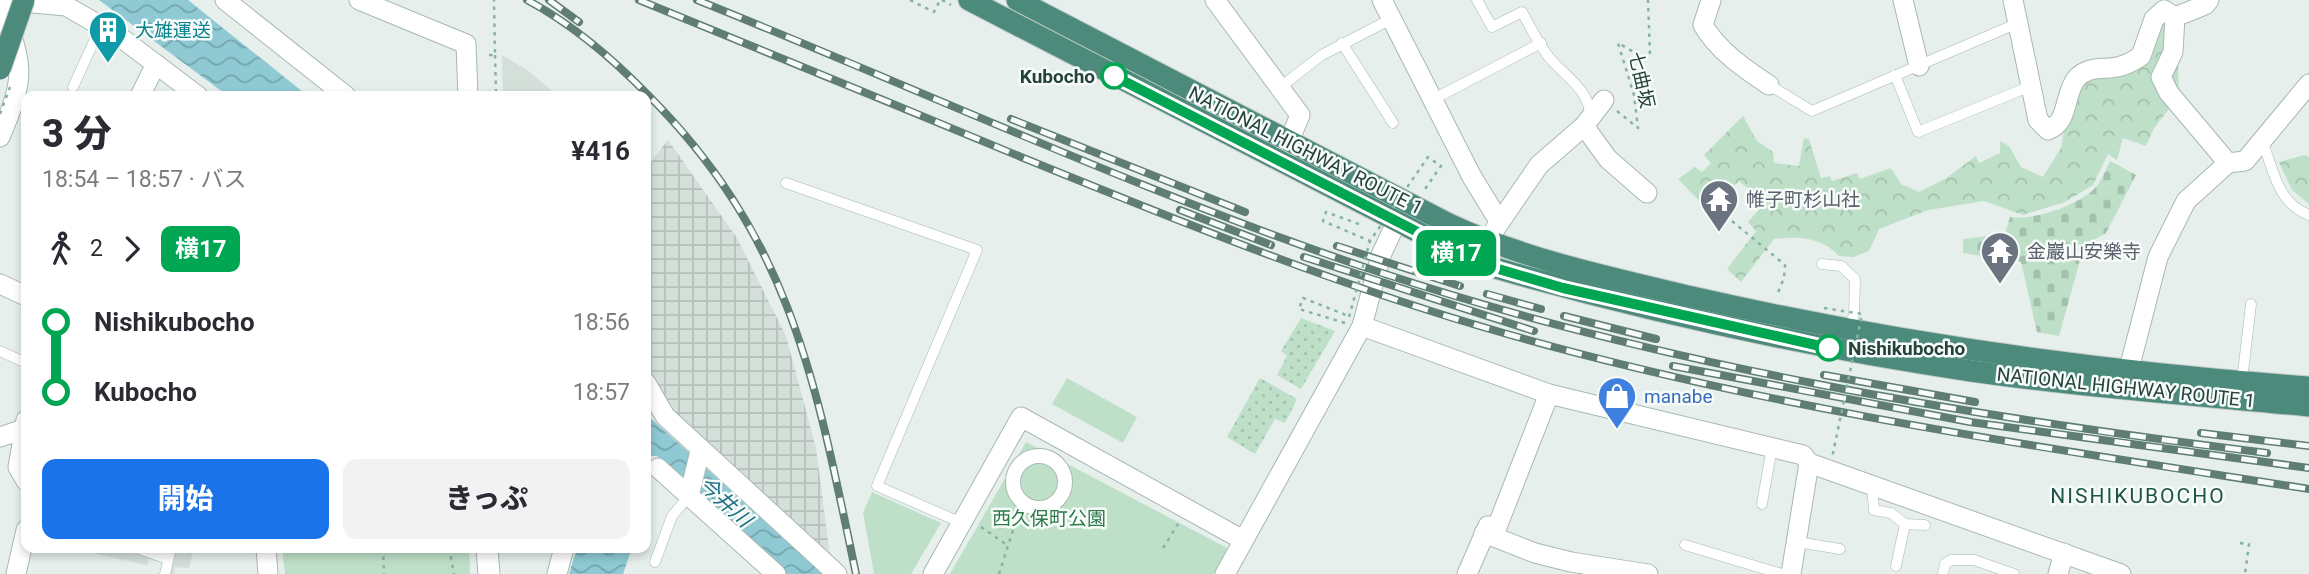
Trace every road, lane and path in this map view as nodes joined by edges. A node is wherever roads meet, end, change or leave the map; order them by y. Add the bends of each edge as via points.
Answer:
1 (23, 0) edge
2 (225, 0) edge
3 (359, 0) edge
4 (494, 0) edge
5 (909, 0) edge
6 (940, 0) edge
7 (969, 0) edge
8 (1215, 0) edge
9 (1382, 0) edge
10 (1477, 0) edge
11 (1648, 0) edge
12 (1711, 0) edge
13 (1903, 0) edge
14 (2013, 0) edge
15 (2209, 0) edge
16 (0, 2) edge
17 (1031, 3) edge
18 (2175, 17) junction
19 (1391, 19) junction
20 (2018, 23) junction
21 (101, 26) junction
22 (1342, 43) junction
23 (1541, 43) junction
24 (489, 55) dead end
25 (495, 55) junction
26 (156, 64) junction
27 (1919, 66) junction
28 (0, 69) edge
29 (1895, 75) junction
30 (2309, 84) edge
31 (1769, 85) joint
32 (2031, 86) junction
33 (73, 87) dead end
34 (1279, 88) junction
35 (142, 91) edge
36 (191, 91) edge
37 (340, 91) edge
38 (473, 91) edge
39 (496, 91) edge
40 (1432, 100) junction
41 (1604, 100) joint
42 (1587, 122) junction
43 (1393, 123) dead end
44 (0, 137) edge
45 (2262, 141) junction
46 (1291, 142) junction
47 (1280, 162) junction
48 (2228, 163) junction
49 (1402, 177) dead end
50 (786, 183) dead end
51 (1413, 183) dead end
52 (1647, 193) dead end
53 (1434, 196) dead end
54 (2309, 215) edge
55 (1499, 221) junction
56 (1732, 221) dead end
57 (1396, 222) junction
58 (1367, 228) dead end
59 (1370, 241) junction
60 (1488, 242) junction
61 (1822, 264) dead end
62 (0, 284) edge
63 (21, 294) edge
64 (1787, 300) dead end
65 (2251, 304) dead end
66 (1857, 319) junction
67 (1356, 321) junction
68 (1340, 322) dead end
69 (0, 351) edge
70 (21, 361) edge
71 (2129, 369) junction
72 (2242, 381) junction
73 (2309, 387) edge
74 (651, 392) edge
75 (1549, 394) junction
76 (2309, 406) edge
77 (21, 427) edge
78 (0, 437) edge
79 (1772, 447) junction
80 (21, 449) edge
81 (701, 451) junction
82 (1832, 458) dead end
83 (1809, 463) junction
84 (658, 468) dead end
85 (21, 472) edge
86 (1872, 485) junction
87 (689, 496) junction
88 (1022, 502) junction
89 (1762, 503) dead end
90 (1186, 509) junction
91 (963, 519) junction
92 (1905, 524) junction
93 (1925, 525) dead end
94 (1484, 533) junction
95 (1243, 540) junction
96 (1797, 541) junction
97 (2240, 543) dead end
98 (1007, 545) junction
99 (1685, 545) dead end
100 (1163, 548) dead end
101 (1840, 549) dead end
102 (21, 552) edge
103 (151, 553) edge
104 (170, 553) edge
105 (266, 553) edge
106 (383, 553) edge
107 (450, 553) edge
108 (487, 553) edge
109 (563, 553) edge
110 (2064, 553) junction
111 (168, 559) junction
112 (655, 562) dead end
113 (1896, 566) dead end
114 (16, 574) edge
115 (165, 574) edge
116 (268, 574) edge
117 (384, 574) edge
118 (454, 574) edge
119 (489, 574) edge
120 (557, 574) edge
121 (776, 574) edge
122 (836, 574) edge
123 (933, 574) edge
124 (999, 574) edge
125 (1225, 574) edge
126 (1467, 574) edge
127 (1648, 574) edge
128 (1782, 574) edge
129 (1791, 574) edge
130 (1943, 574) edge
131 (2014, 574) edge
132 (2058, 574) edge
133 (2121, 574) edge
134 (2245, 574) edge

1 - 28 highway, bridge
2 - 37 street
3 - 38 street via 466,44
4 - 25 path
5 - 6 path via 934,12
7 - 47 highway, NATIONAL HIGHWAY ROUTE 1
8 - 34 street
9 - 19 street
10 - 23 lane via 1492,27 1521,12
11 - 41 path, 七曲坂 via 1650,56 1644,58 1618,43 1634,95 1638,128
12 - 31 street via 1703,25 1710,37
13 - 27 street
14 - 20 street
15 - 18 street
16 - 21 street via 66,6
16 - 44 street via 20,57 13,106
17 - 46 highway, NATIONAL HIGHWAY ROUTE 1
18 - 32 street via 2164,10 2154,19 2141,57 2119,67 2097,67 2075,80 2056,128 2048,130 2038,120
18 - 48 street via 2173,52 2161,77 2169,93
19 - 22 lane
19 - 40 street
20 - 27 lane
20 - 32 street
21 - 26 street
21 - 33 lane
22 - 34 lane
22 - 43 lane
23 - 40 lane
23 - 42 lane via 1589,105
24 - 25 path
25 - 39 path
26 - 35 street
26 - 36 street
27 - 29 lane
29 - 31 lane via 1812,111
29 - 32 lane via 1918,132
30 - 45 street
34 - 46 street via 1300,115
40 - 55 street
41 - 42 street
42 - 52 street via 1608,159
42 - 55 street via 1539,165
45 - 48 street via 2245,160
45 - 54 lane via 2282,195 2294,209
46 - 47 street
46 - 60 highway, NATIONAL HIGHWAY ROUTE 1
47 - 57 highway, NATIONAL HIGHWAY ROUTE 1
48 - 71 street via 2186,201 2158,257
49 - 51 path
50 - 91 lane via 977,250 877,486
53 - 59 path, bridge via 1425,189 1441,166 1427,157
55 - 60 street
56 - 64 path via 1784,265 1776,298
57 - 67 street
57 - 76 highway, NATIONAL HIGHWAY ROUTE 1 via 1478,263 1815,346 1973,371
58 - 59 path via 1326,212 1324,221
59 - 67 path, bridge
60 - 66 highway, NATIONAL HIGHWAY ROUTE 1 via 1568,268
61 - 66 lane via 1841,266 1855,279
62 - 63 street
65 - 72 lane
66 - 66 path, bridge via 1823,308
66 - 71 highway, NATIONAL HIGHWAY ROUTE 1
66 - 82 path, bridge
67 - 68 path via 1303,298 1299,309
67 - 75 street
67 - 95 street
69 - 70 lane
71 - 72 highway, NATIONAL HIGHWAY ROUTE 1
72 - 73 highway, NATIONAL HIGHWAY ROUTE 1
74 - 81 street via 665,416
75 - 79 street
75 - 94 street via 1497,527 1488,526
77 - 78 street
79 - 83 street via 1803,455
79 - 89 lane
80 - 85 street
81 - 87 street
81 - 122 street
83 - 86 street
83 - 96 street
84 - 87 street
86 - 92 lane via 1874,510 1891,513
86 - 110 street
87 - 112 lane via 672,516
87 - 121 street
88 - 88 street via 1013,487 1017,469 1035,456 1053,460 1064,475 1063,493 1040,515
88 - 98 path
90 - 91 street via 1021,417
90 - 95 street
90 - 100 path
91 - 98 path
91 - 123 street
92 - 93 lane
92 - 113 lane
94 - 126 street
94 - 127 street via 1535,553
95 - 125 street
96 - 101 lane
96 - 129 street
97 - 134 path via 2249,544
98 - 124 path
99 - 128 lane
102 - 114 street
103 - 111 lane
104 - 111 lane
105 - 116 street
106 - 117 path
107 - 118 path
108 - 119 street
109 - 120 street
110 - 132 street
110 - 133 street
111 - 115 lane
130 - 131 lane via 1945,564 1966,560

